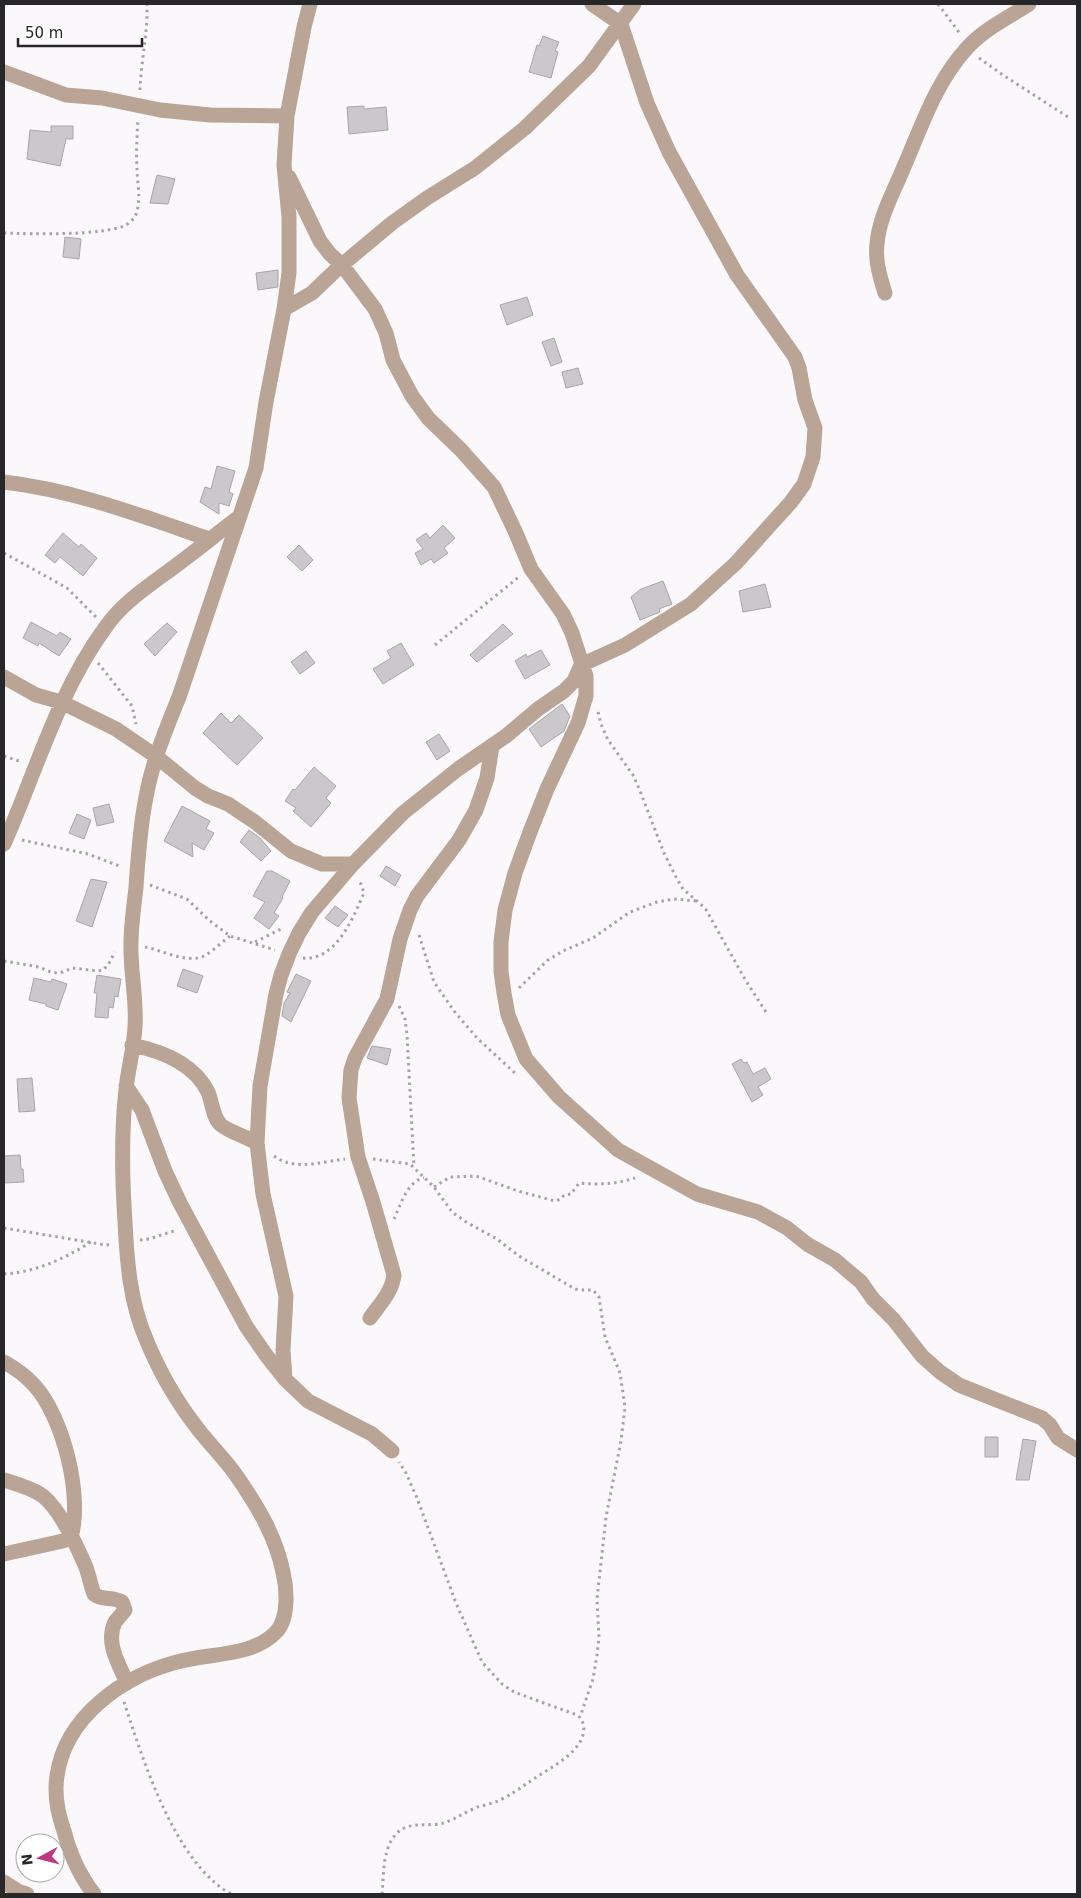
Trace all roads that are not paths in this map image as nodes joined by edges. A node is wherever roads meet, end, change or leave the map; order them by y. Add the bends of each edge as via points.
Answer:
1 (310, 4) edge
2 (592, 4) edge
3 (634, 4) edge
4 (1029, 4) edge
5 (621, 24) junction
6 (4, 72) edge
7 (287, 116) junction
8 (284, 165) junction
9 (342, 265) junction
10 (885, 293) dead end
11 (284, 309) junction
12 (4, 482) edge
13 (239, 517) junction
14 (209, 539) junction
15 (582, 664) junction
16 (4, 677) edge
17 (61, 702) junction
18 (492, 746) junction
19 (157, 757) junction
20 (5, 838) edge
21 (348, 870) junction
22 (132, 1045) junction
23 (126, 1086) junction
24 (258, 1143) junction
25 (370, 1318) dead end
26 (4, 1362) edge
27 (285, 1380) junction
28 (1077, 1450) edge
29 (392, 1451) road end
30 (4, 1480) edge
31 (71, 1537) junction
32 (4, 1554) edge
33 (123, 1685) junction
34 (4, 1882) edge
35 (27, 1894) edge
36 (94, 1894) edge

1 - 7 street
2 - 5 street
3 - 5 street
4 - 10 street via 968,46 937,88 879,232 876,257
5 - 9 street via 589,66 526,128 475,168 392,223
5 - 15 street via 664,144 737,275 795,357 816,438 804,484 736,563 671,618 625,645
6 - 7 street via 66,95 102,98 140,107 210,115
7 - 8 street
8 - 9 street via 320,241
8 - 11 street via 289,217 289,273
9 - 11 street via 312,293
9 - 15 street via 375,309 393,360 412,396 428,418 494,487 531,569 563,614
11 - 13 street via 256,468
12 - 14 street via 79,497
13 - 14 street
13 - 19 street
14 - 17 street via 121,609 105,627
15 - 18 street via 569,686
15 - 28 street via 587,689 585,702 530,832 505,910 501,962 506,1003 526,1059 559,1097 618,1150 697,1194 758,1212 787,1228 861,1282 922,1356 940,1372 959,1385 1042,1418 1058,1438
16 - 17 street via 36,695
17 - 19 street via 101,721
17 - 20 street
18 - 21 street via 416,801
18 - 25 street via 487,778 476,810 410,910 387,999 355,1058 352,1070 349,1098 358,1157 392,1267 393,1282 388,1294
19 - 21 street via 195,788 228,804 291,851 322,864
19 - 22 street via 146,793 140,834 131,944 136,1025
21 - 24 street via 309,916 281,975 260,1086
22 - 23 street
22 - 24 street via 160,1053 184,1065 200,1079 208,1092 218,1123
23 - 27 street via 142,1110 165,1171 246,1326
23 - 33 street via 121,1165 128,1273 134,1309 175,1398 238,1476 273,1535 284,1575 285,1608 284,1620 277,1632 265,1641 240,1652 177,1662
24 - 27 street via 263,1194 286,1296
26 - 31 street via 19,1370 36,1386 59,1428 72,1472 74,1526
27 - 29 street via 308,1401 372,1434
30 - 31 street via 43,1496
31 - 32 street via 63,1542
31 - 33 street via 85,1565 94,1594 118,1600 124,1605 125,1610 112,1630 113,1651
33 - 36 street via 84,1718 64,1752 57,1774 57,1803 66,1840 74,1861
34 - 35 street

